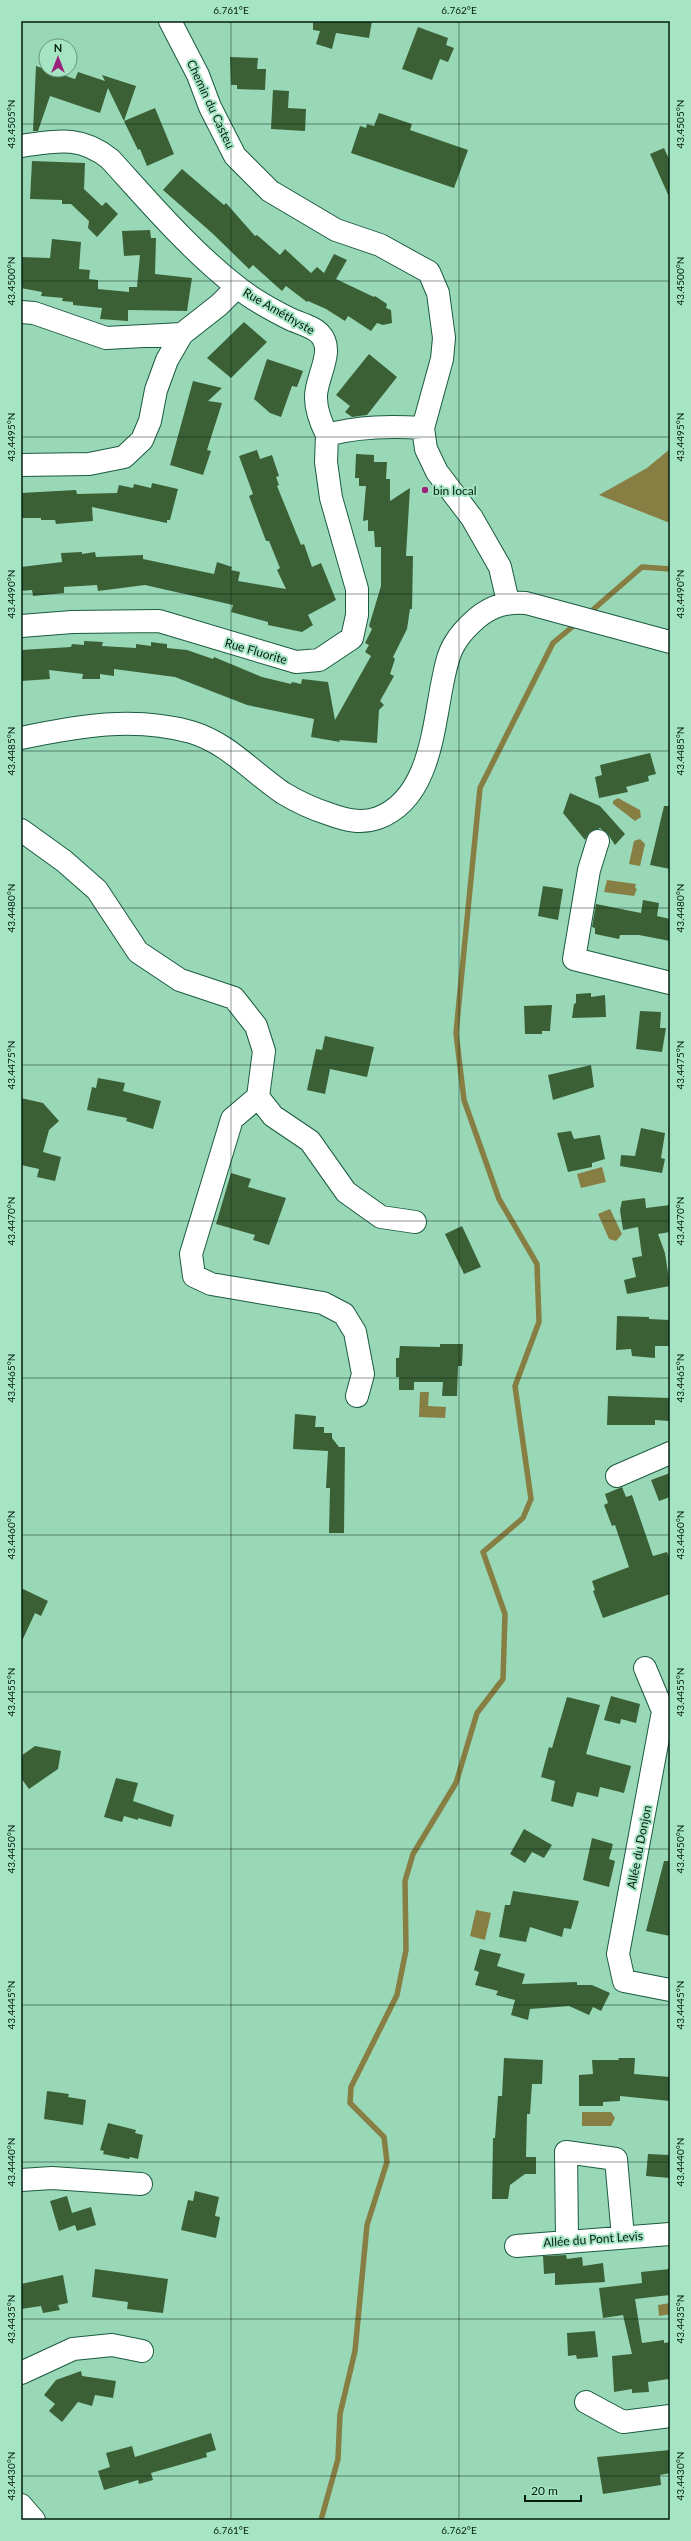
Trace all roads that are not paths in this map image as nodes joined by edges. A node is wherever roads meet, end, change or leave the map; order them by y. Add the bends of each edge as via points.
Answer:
1 (170, 21) edge
2 (21, 146) edge
3 (237, 287) junction
4 (21, 312) edge
5 (182, 334) junction
6 (423, 428) junction
7 (327, 434) junction
8 (21, 465) edge
9 (517, 602) junction
10 (21, 626) edge
11 (668, 642) edge
12 (21, 738) edge
13 (21, 830) edge
14 (598, 841) dead end
15 (670, 983) edge
16 (258, 1097) junction
17 (415, 1222) dead end
18 (357, 1396) dead end
19 (670, 1453) edge
20 (617, 1476) dead end
21 (644, 1668) dead end
22 (670, 1990) edge
23 (21, 2180) edge
24 (141, 2184) dead end
25 (670, 2234) edge
26 (623, 2237) junction
27 (567, 2240) junction
28 (516, 2246) dead end
29 (142, 2351) dead end
30 (21, 2373) edge
31 (586, 2402) dead end
32 (670, 2416) edge
33 (21, 2506) edge
34 (34, 2520) edge

1 - 6 street, Chemin du Casteu via 235,156 270,191 336,230 380,245 429,272 438,293 444,338 442,359
2 - 3 street, Rue Améthyste via 74,141 95,148 110,160 194,250
3 - 5 street
3 - 7 street, Rue Améthyste via 279,314 320,334 325,344 326,360 317,380 316,398 320,421
4 - 5 street via 34,312 106,338
5 - 8 street via 167,360 142,440 124,457 89,464
6 - 7 street via 370,427
6 - 9 street, Chemin du Casteu via 426,449 437,472 472,518
7 - 10 street, Rue Fluorite via 326,462 332,498 357,589 357,615 352,638 319,660 296,662 159,621 72,622
9 - 11 street
9 - 12 street via 490,608 469,624 454,644 447,663 430,750 417,780 408,797 388,813 377,818 352,821 309,807 283,793 222,746 192,733 157,725 118,723 72,727
13 - 16 street via 64,861 97,890 138,952 180,980 234,998 256,1026 264,1051
14 - 15 street via 589,870 574,959
16 - 17 street via 273,1116 310,1140 346,1192 381,1217
16 - 18 street via 232,1119 191,1254 194,1276 211,1284 323,1303 344,1314 355,1332 364,1374
19 - 20 street
21 - 22 street, Allée du Donjon via 663,1711 618,1954 624,1981
23 - 24 street via 52,2178
25 - 26 street, Allée du Pont Levis
26 - 27 street, Allée du Pont Levis
26 - 27 street via 616,2160 566,2152
27 - 28 street, Allée du Pont Levis
29 - 30 street via 112,2346 73,2349
31 - 32 street via 623,2422
33 - 34 street

